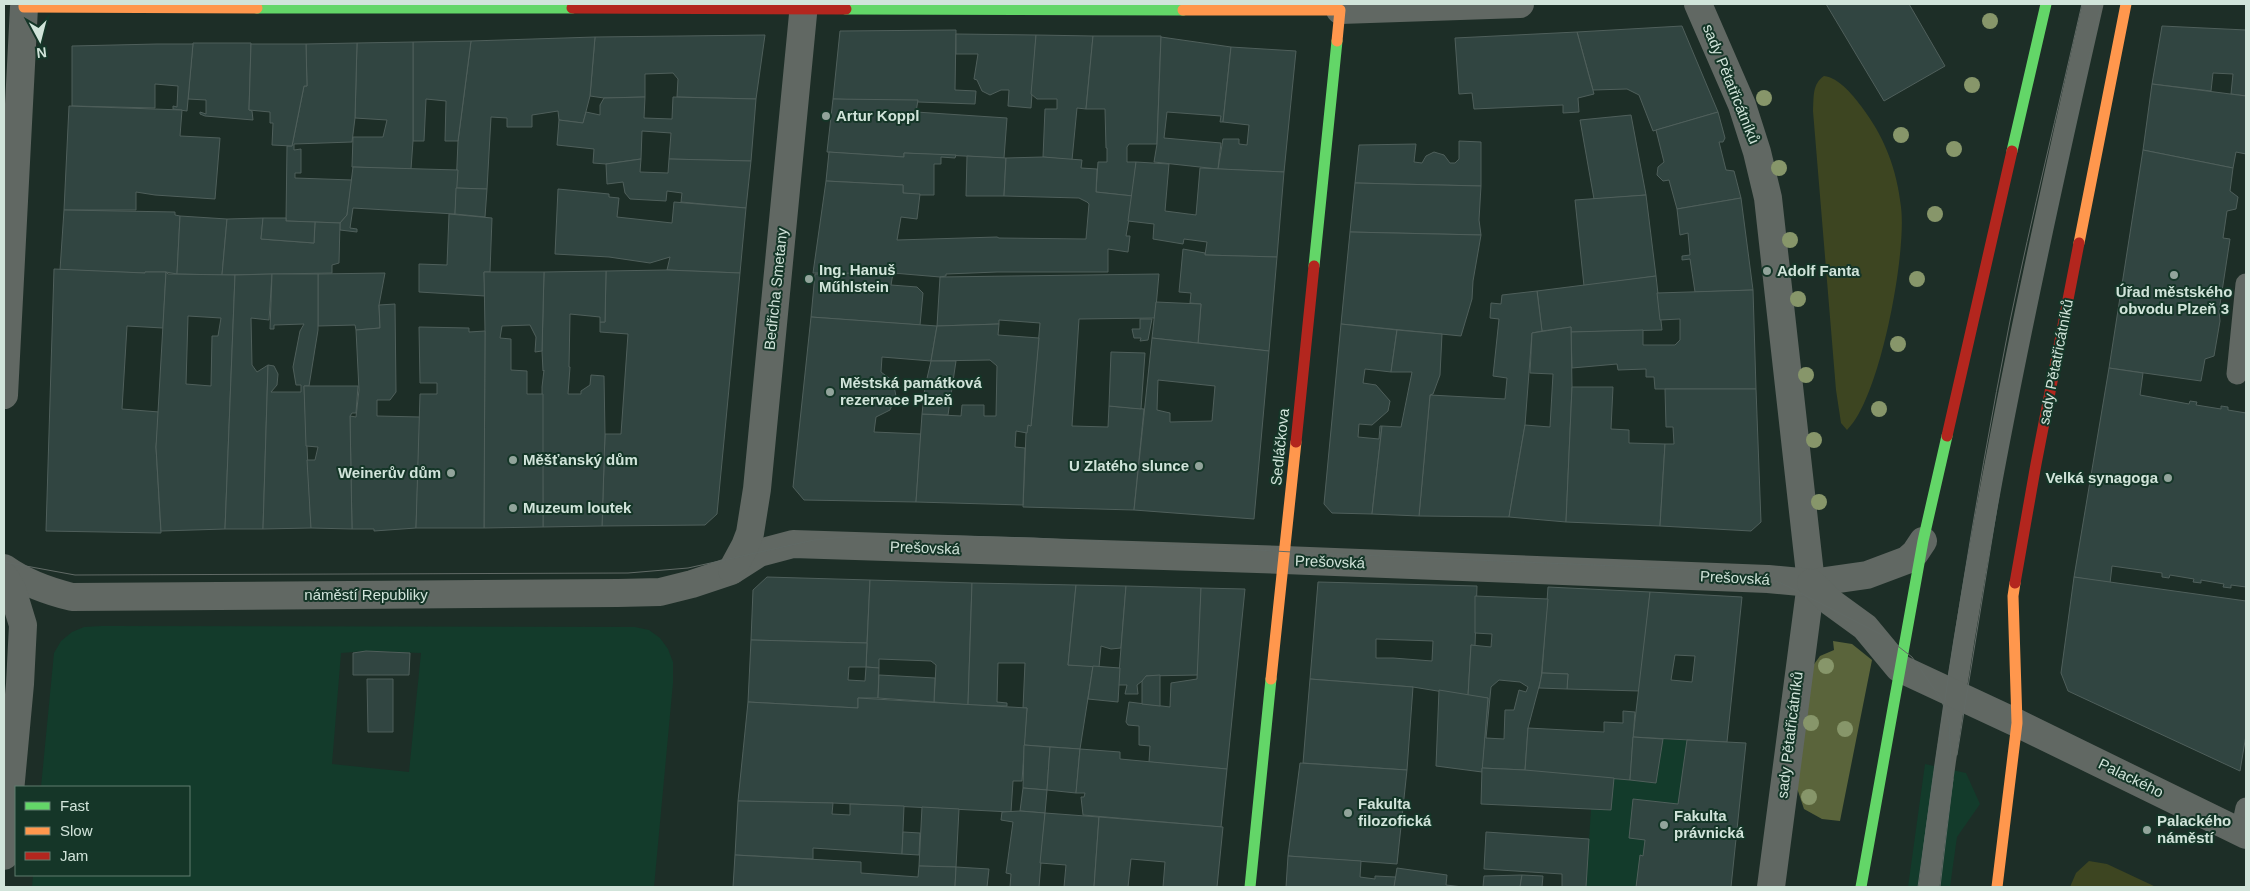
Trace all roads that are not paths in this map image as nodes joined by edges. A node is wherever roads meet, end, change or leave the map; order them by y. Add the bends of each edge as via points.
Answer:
1 (1520, 4) edge
2 (1698, 4) edge
3 (2046, 4) edge
4 (2093, 4) edge
5 (2126, 4) edge
6 (24, 5) edge
7 (804, 6) edge
8 (1340, 10) junction
9 (2246, 284) edge
10 (2237, 374) dead end
11 (4, 395) edge
12 (1923, 541) junction
13 (1284, 560) junction
14 (4, 568) edge
15 (731, 571) junction
16 (4, 576) edge
17 (1811, 583) junction
18 (1899, 668) junction
19 (1956, 695) junction
20 (2016, 722) junction
21 (2244, 825) edge
22 (4, 856) edge
23 (1250, 887) edge
24 (1771, 887) edge
25 (1861, 887) edge
26 (1928, 887) edge
27 (1998, 887) edge

1 - 8 street
2 - 17 street, sady Pětatřicátníků via 1742,105 1768,198
3 - 12 street
4 - 19 lane via 1988,496
5 - 20 street, sady Pětatřicátníků via 2013,596
6 - 7 street
6 - 11 street
7 - 8 street
7 - 15 street, Bedřicha Smetany via 757,490 750,532
8 - 13 street, Sedláčkova
9 - 10 lane
12 - 17 street, Prešovská via 1915,553 1900,563 1867,574
12 - 18 street
13 - 15 street, Prešovská via 793,544 759,553
13 - 17 street, Prešovská
13 - 23 street, Sedláčkova
14 - 15 street, náměstí Republiky via 47,591 72,597 660,592
16 - 22 street via 12,588 23,625
17 - 18 street via 1832,603 1866,626
17 - 24 street, sady Pětatřicátníků
18 - 19 street
18 - 25 street
19 - 20 street
19 - 26 lane
20 - 21 street, Palackého
20 - 27 street, sady Pětatřicátníků

